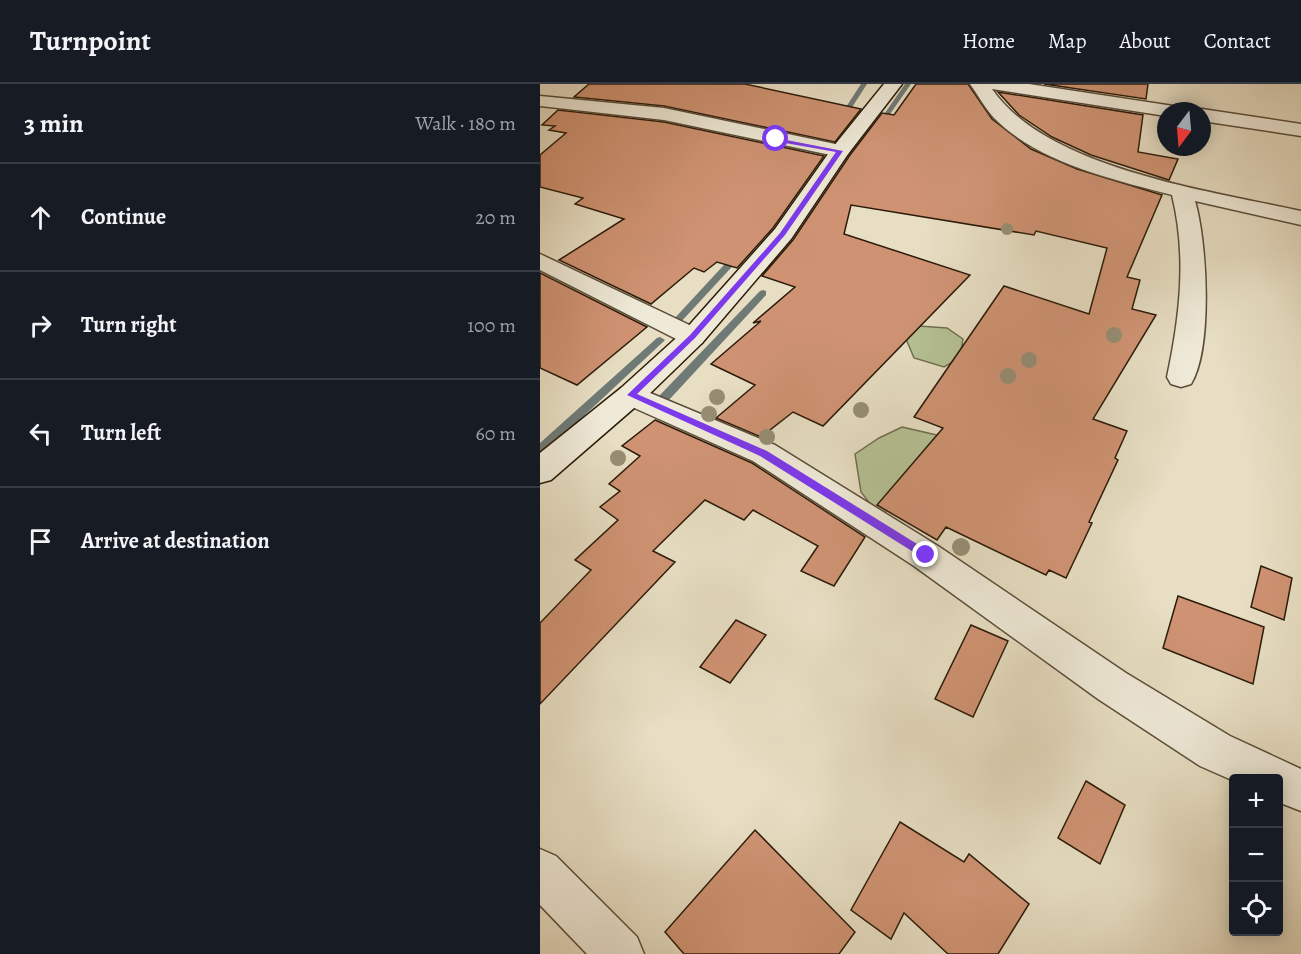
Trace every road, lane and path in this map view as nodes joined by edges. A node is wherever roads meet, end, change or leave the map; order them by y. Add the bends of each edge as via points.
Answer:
1 (893, 84) edge
2 (979, 84) edge
3 (993, 84) edge
4 (540, 101) edge
5 (1157, 109) edge
6 (1211, 116) edge
7 (1301, 130) edge
8 (840, 151) junction
9 (1181, 190) junction
10 (1301, 218) edge
11 (540, 261) edge
12 (693, 337) junction
13 (1181, 377) dead end
14 (631, 395) junction
15 (540, 471) edge
16 (1266, 774) edge
17 (1283, 782) edge
18 (1301, 790) edge
19 (540, 872) edge
20 (620, 954) edge

1 - 8 street
2 - 9 street via 1005,118 1055,150
3 - 5 street
4 - 8 street via 664,114
6 - 7 street
8 - 12 street via 783,234
9 - 10 street
9 - 13 street via 1190,217 1193,303
11 - 12 street
12 - 14 street
14 - 15 street
14 - 16 street via 764,453 926,555 1112,686 1215,751
17 - 18 street
19 - 20 street

